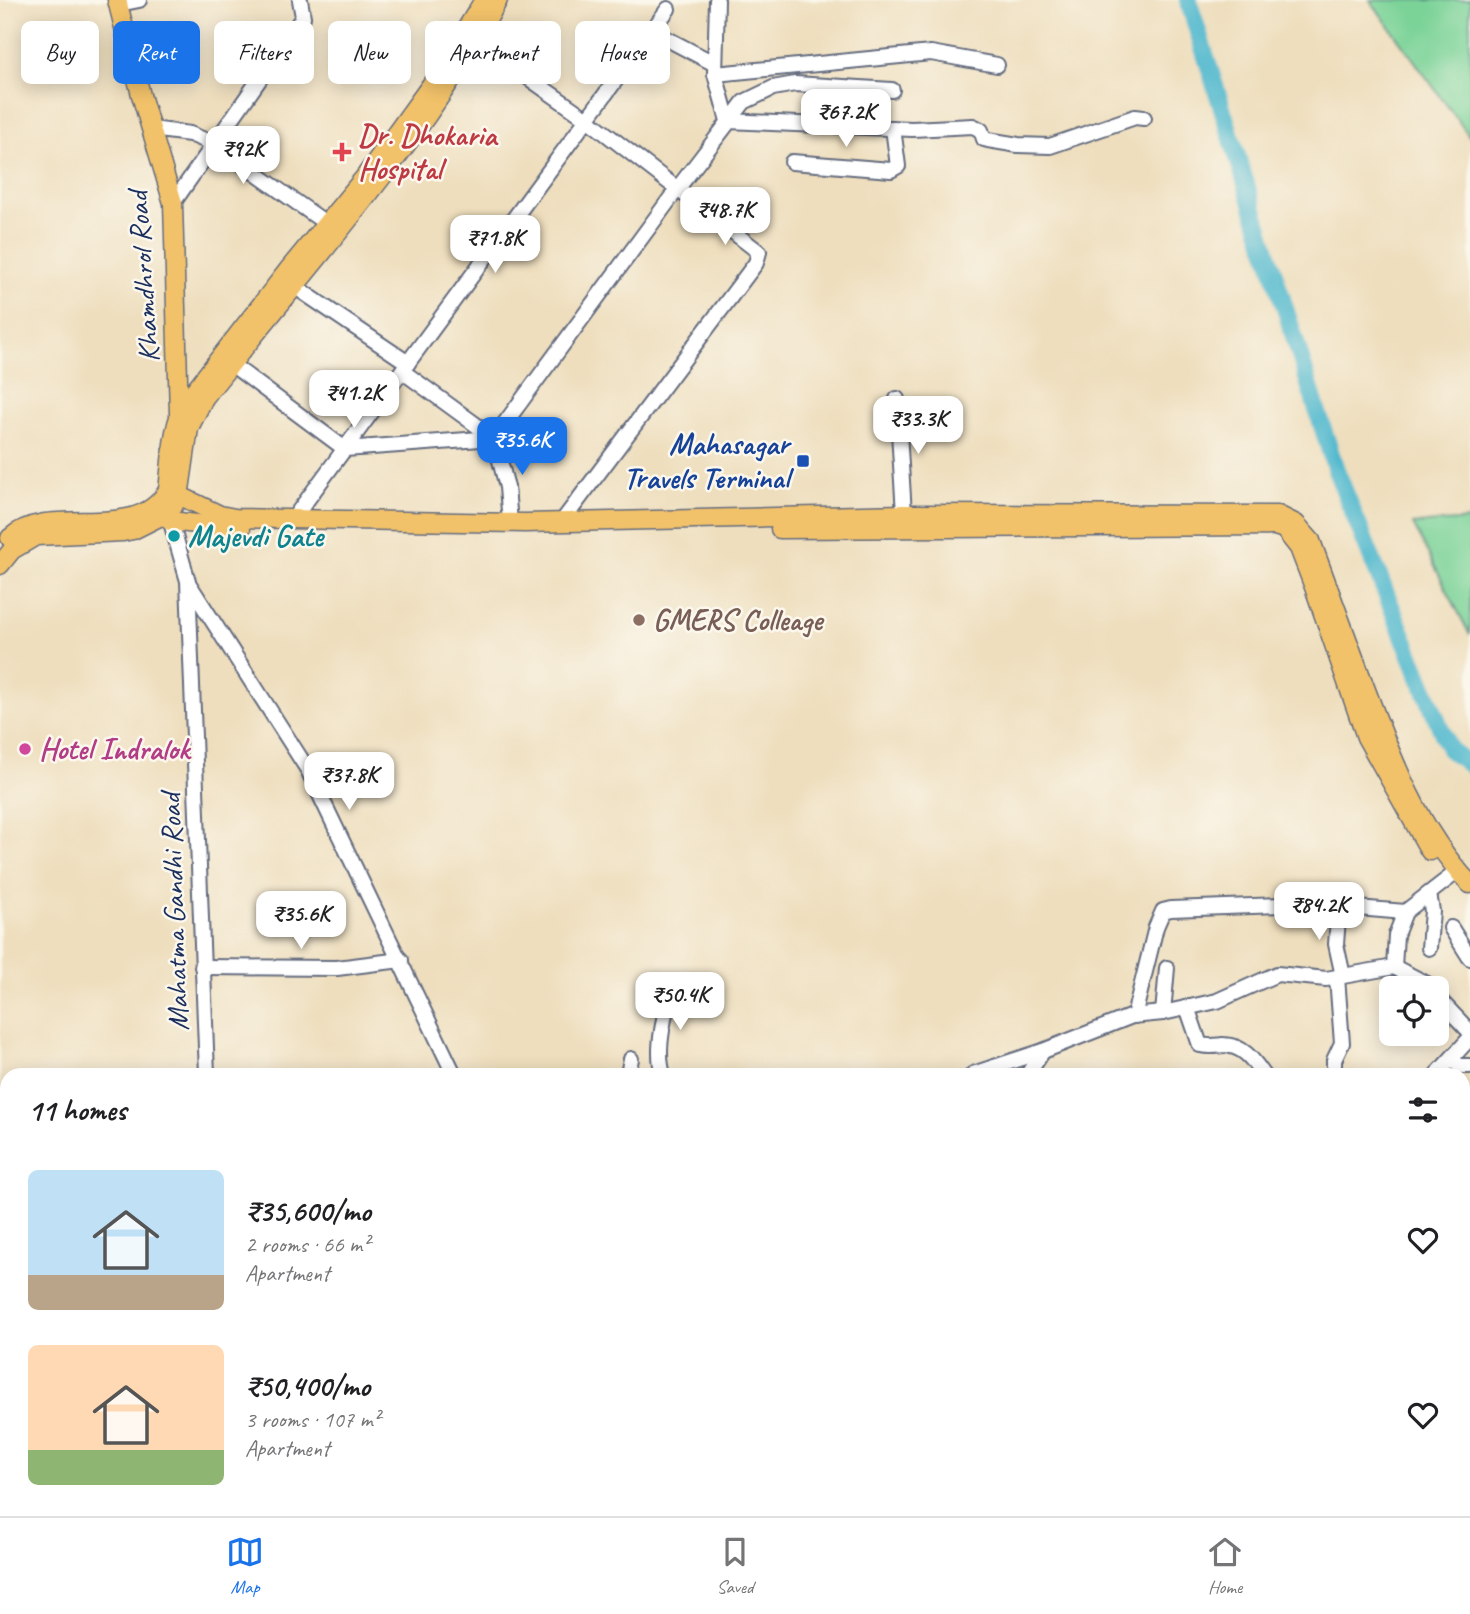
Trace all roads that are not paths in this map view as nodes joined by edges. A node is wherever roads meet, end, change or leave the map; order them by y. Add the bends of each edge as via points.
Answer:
1 (139, 0) edge
2 (300, 0) edge
3 (484, 0) edge
4 (498, 0) edge
5 (717, 0) edge
6 (118, 2) edge
7 (668, 9) dead end
8 (476, 21) edge
9 (483, 21) edge
10 (659, 21) edge
11 (670, 42) edge
12 (997, 65) dead end
13 (715, 69) junction
14 (432, 84) edge
15 (536, 84) edge
16 (613, 84) edge
17 (892, 90) dead end
18 (1144, 118) dead end
19 (587, 119) junction
20 (728, 121) junction
21 (893, 128) junction
22 (151, 129) junction
23 (214, 144) junction
24 (792, 162) dead end
25 (677, 188) junction
26 (173, 203) junction
27 (332, 228) junction
28 (294, 286) junction
29 (231, 363) junction
30 (405, 367) junction
31 (897, 399) dead end
32 (184, 421) junction
33 (494, 438) junction
34 (345, 449) junction
35 (170, 504) junction
36 (904, 514) junction
37 (293, 519) junction
38 (510, 523) junction
39 (561, 523) junction
40 (0, 548) edge
41 (0, 565) edge
42 (188, 581) junction
43 (1459, 878) edge
44 (1429, 894) junction
45 (1470, 900) edge
46 (1339, 906) junction
47 (1405, 912) junction
48 (1451, 929) dead end
49 (1429, 948) dead end
50 (1470, 958) edge
51 (401, 960) junction
52 (202, 967) junction
53 (1394, 967) junction
54 (1167, 968) dead end
55 (1411, 976) edge
56 (1340, 977) junction
57 (669, 992) dead end
58 (1187, 1007) junction
59 (1449, 1010) edge
60 (1163, 1013) junction
61 (1134, 1016) junction
62 (1470, 1032) edge
63 (1470, 1038) edge
64 (1043, 1051) junction
65 (631, 1059) dead end
66 (1452, 1060) junction
67 (1470, 1066) edge
68 (207, 1068) edge
69 (451, 1068) edge
70 (629, 1068) edge
71 (662, 1068) edge
72 (991, 1068) edge
73 (1032, 1068) edge
74 (1259, 1068) edge
75 (1334, 1068) edge
76 (1443, 1068) edge

1 - 6 street
2 - 23 street via 303,17
3 - 8 main road
4 - 9 main road
5 - 13 street
6 - 22 main road, Khamdhrol Road
7 - 10 street
11 - 13 street
12 - 13 street via 931,53
13 - 20 street
14 - 27 main road
15 - 19 street
16 - 19 street
17 - 20 street via 819,84 773,88 744,102
18 - 21 street via 1135,117 1050,146 984,139 981,130 973,126
19 - 25 street
19 - 30 street
20 - 21 street
20 - 25 street
21 - 24 street via 898,166 891,170
22 - 23 street via 190,134
22 - 26 main road, Khamdhrol Road
23 - 26 street
23 - 27 street
25 - 33 street
25 - 39 street via 755,247 759,252 756,263
26 - 32 main road, Khamdhrol Road
27 - 28 main road
27 - 32 main road via 187,400
28 - 29 main road
28 - 30 street
29 - 32 main road
29 - 34 street
30 - 33 street
30 - 34 street
31 - 36 street
32 - 35 main road
33 - 34 street
33 - 38 street via 507,487
34 - 37 street
35 - 37 main road via 235,518
35 - 40 main road via 108,522 30,525
35 - 41 main road via 133,530 36,536 12,550
35 - 42 street, Mahatma Gandhi Road
35 - 43 main road via 228,528 370,532 1275,526 1284,529 1299,548 1366,737 1418,833
36 - 39 main road
36 - 43 main road via 1245,513 1288,518 1311,541 1395,767
37 - 38 main road
38 - 39 main road
42 - 51 street via 308,770
42 - 52 street, Mahatma Gandhi Road
43 - 44 street
43 - 45 main road
44 - 47 street
44 - 49 street
46 - 47 street
46 - 56 street via 1336,944
46 - 61 street via 1163,911
47 - 53 street via 1396,936
48 - 50 street
51 - 52 street via 337,968
51 - 69 street
52 - 68 street, Mahatma Gandhi Road
53 - 55 street
53 - 56 street
54 - 60 street
56 - 58 street via 1277,974 1217,1001
56 - 75 street via 1342,1043
57 - 71 street
58 - 60 street
58 - 74 street via 1200,1045 1238,1048
59 - 62 street
60 - 61 street
61 - 64 street
63 - 66 street
64 - 72 street
64 - 73 street
65 - 70 street
66 - 67 street
66 - 76 street

